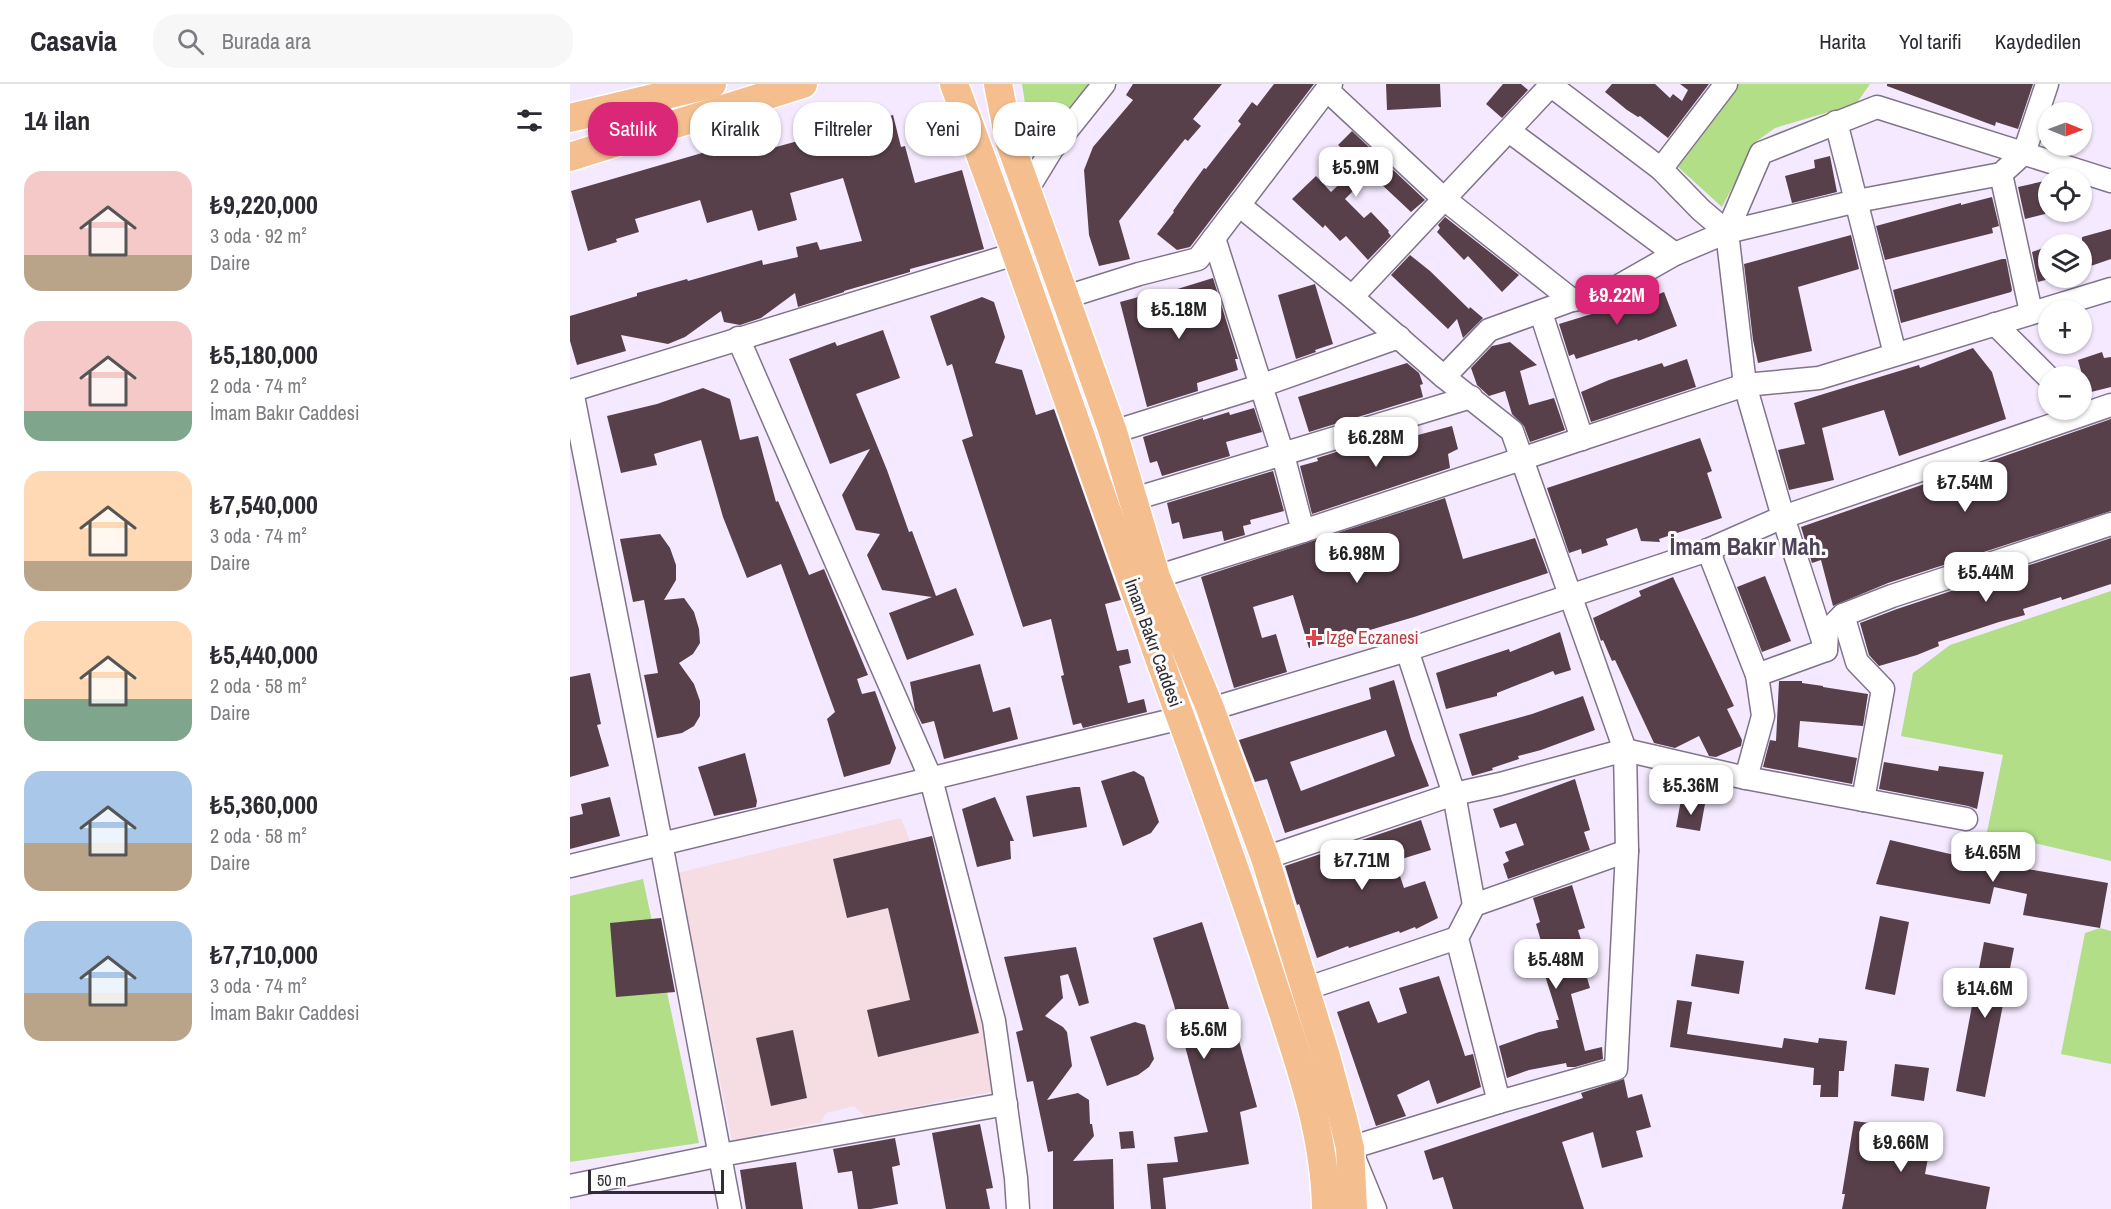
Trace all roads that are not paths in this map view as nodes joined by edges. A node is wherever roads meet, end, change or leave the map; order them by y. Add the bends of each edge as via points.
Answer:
1 (712, 84) edge
2 (803, 84) edge
3 (954, 84) edge
4 (998, 84) edge
5 (1104, 84) edge
6 (1551, 84) edge
7 (1726, 84) edge
8 (2047, 84) edge
9 (1329, 87) edge
10 (570, 118) edge
11 (1836, 122) junction
12 (1509, 131) junction
13 (2024, 153) junction
14 (570, 157) edge
15 (1661, 169) junction
16 (2001, 174) junction
17 (2111, 181) edge
18 (1027, 190) junction
19 (1443, 198) junction
20 (1857, 201) junction
21 (1239, 205) junction
22 (1727, 232) junction
23 (1214, 238) junction
24 (1018, 253) junction
25 (1675, 254) junction
26 (2111, 289) edge
27 (1066, 297) junction
28 (1352, 297) junction
29 (1572, 300) junction
30 (2031, 312) junction
31 (1541, 313) junction
32 (1995, 324) junction
33 (1399, 337) junction
34 (738, 338) junction
35 (1895, 354) junction
36 (2038, 367) edge
37 (1444, 377) junction
38 (1745, 385) junction
39 (1260, 386) junction
40 (571, 391) edge
41 (1471, 397) junction
42 (2111, 405) edge
43 (2092, 409) edge
44 (2057, 420) edge
45 (1113, 432) junction
46 (1582, 439) junction
47 (1283, 455) junction
48 (1522, 459) junction
49 (1134, 499) junction
50 (1783, 517) junction
51 (2111, 524) edge
52 (1303, 531) junction
53 (1708, 550) junction
54 (1156, 577) junction
55 (1571, 595) junction
56 (1843, 615) junction
57 (1407, 650) junction
58 (1826, 650) junction
59 (1757, 675) junction
60 (1210, 708) junction
61 (1181, 718) junction
62 (1625, 750) junction
63 (1746, 778) junction
64 (931, 779) junction
65 (1454, 794) junction
66 (1863, 800) junction
67 (1966, 819) dead end
68 (661, 843) junction
69 (1627, 851) junction
70 (1265, 858) junction
71 (570, 866) edge
72 (1474, 905) junction
73 (1457, 938) junction
74 (1305, 989) junction
75 (1499, 1102) junction
76 (1006, 1104) junction
77 (1350, 1148) junction
78 (721, 1155) junction
79 (570, 1186) edge
80 (730, 1209) edge
81 (1018, 1209) edge
82 (1326, 1209) edge
83 (1353, 1209) edge
84 (1375, 1209) edge

1 - 10 main road
2 - 14 main road
3 - 24 main road, İmam Bakır Caddesi
4 - 18 main road via 1009,140
5 - 18 street via 1052,149
6 - 12 street
6 - 15 street
7 - 15 street
8 - 13 street
9 - 19 street
9 - 21 street
11 - 13 street via 1877,107
11 - 20 street
11 - 22 street via 1761,153
12 - 19 street
12 - 25 street
13 - 16 street
13 - 17 street
15 - 22 street
16 - 20 street
16 - 30 street
18 - 27 main road
19 - 28 street
19 - 29 street
20 - 22 street
20 - 35 street
21 - 23 street
21 - 28 street
22 - 25 street
22 - 38 street
23 - 27 street via 1198,259
23 - 39 street
24 - 34 street
24 - 61 main road, İmam Bakır Caddesi via 1117,545
25 - 29 street via 1601,296
26 - 30 street
27 - 45 main road
28 - 33 street
29 - 31 street
30 - 32 street
31 - 37 street via 1489,330
31 - 46 street
32 - 35 street
32 - 36 street
33 - 37 street
33 - 39 street
34 - 40 street
34 - 64 street
35 - 38 street via 1819,378
37 - 41 street
38 - 46 street
38 - 50 street
39 - 45 street
39 - 47 street
40 - 68 street
41 - 47 street
41 - 48 street via 1512,431
42 - 43 street
44 - 50 street
45 - 49 main road
46 - 48 street
47 - 49 street
47 - 52 street
48 - 52 street
48 - 55 street
49 - 54 main road
50 - 53 street
50 - 58 street
51 - 56 street
52 - 54 street
53 - 55 street
53 - 59 street
54 - 60 main road
55 - 57 street
55 - 62 street
56 - 58 street via 1827,631
56 - 66 street via 1857,662 1884,689
57 - 60 street
57 - 65 street
58 - 59 street
59 - 63 street via 1763,716
60 - 61 street
60 - 70 main road
61 - 64 street
61 - 82 main road, İmam Bakır Caddesi via 1307,1085 1319,1143
62 - 63 street
62 - 65 street
62 - 69 street
63 - 66 street
64 - 68 street
64 - 76 street via 994,1021
65 - 70 street
65 - 72 street
66 - 67 street
68 - 71 street
68 - 78 street
69 - 72 street
69 - 75 street via 1616,1069
70 - 74 main road
72 - 73 street
73 - 74 street
73 - 75 street
74 - 77 main road
75 - 77 street
76 - 78 street
76 - 81 street
77 - 83 main road
77 - 84 street
78 - 79 street
78 - 80 street

